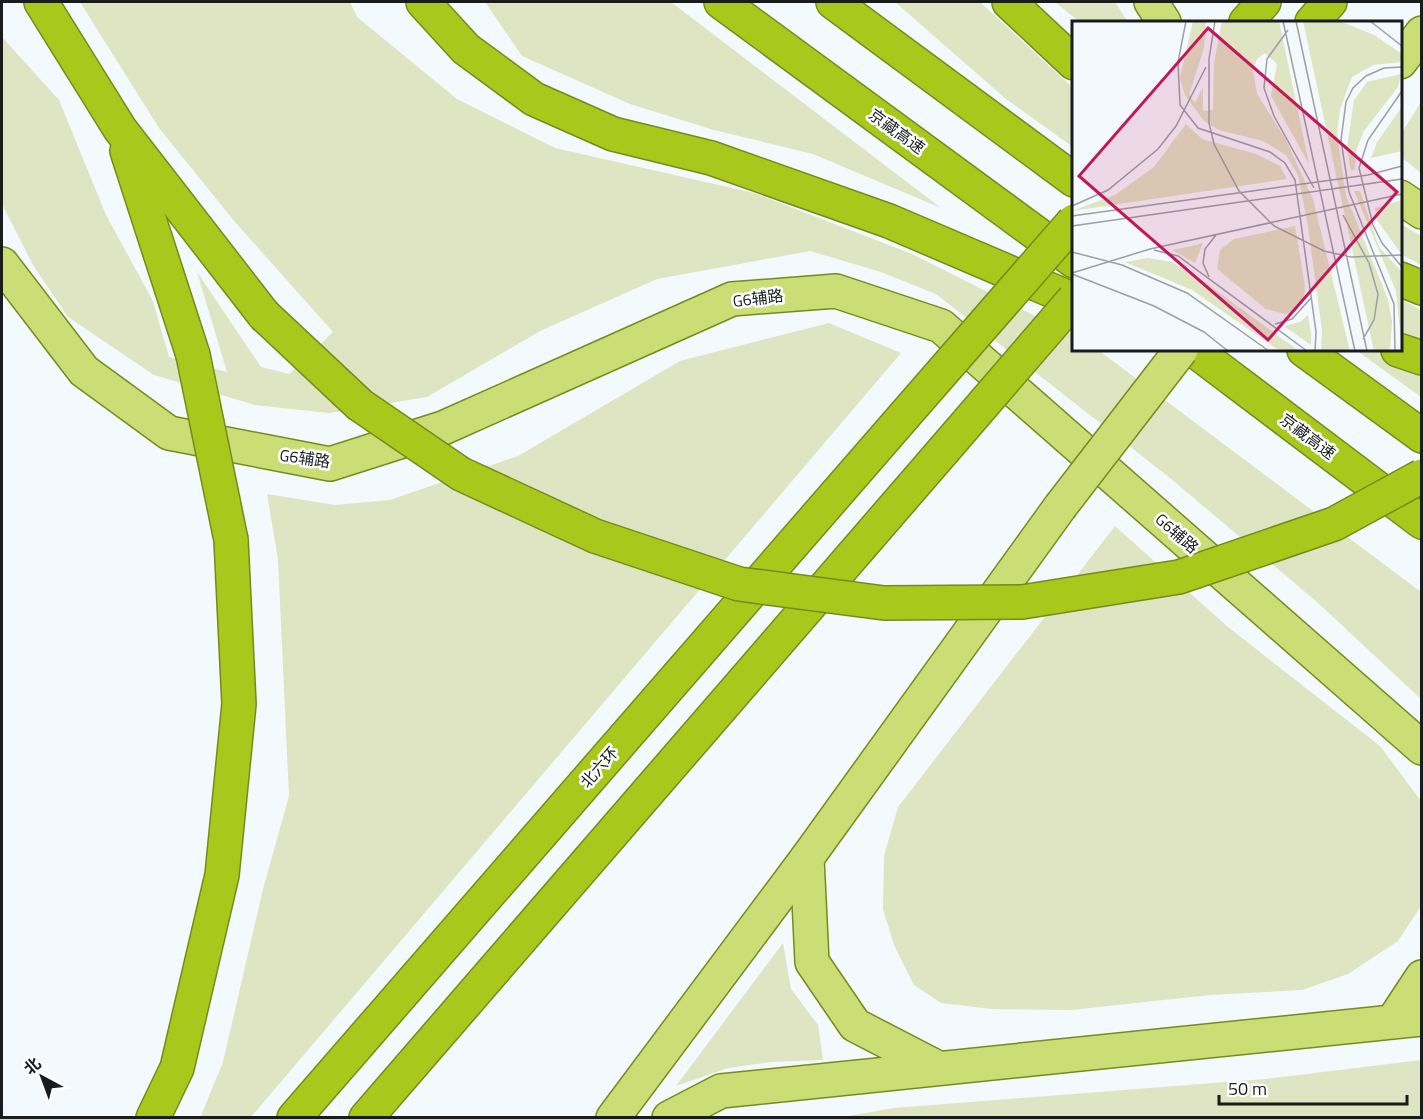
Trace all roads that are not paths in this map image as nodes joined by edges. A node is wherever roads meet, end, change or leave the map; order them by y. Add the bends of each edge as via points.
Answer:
1 (41, 2) edge
2 (423, 2) edge
3 (721, 2) edge
4 (833, 2) edge
5 (1009, 2) edge
6 (1151, 2) edge
7 (1258, 2) edge
8 (1264, 2) edge
9 (1330, 2) edge
10 (1163, 21) edge
11 (1246, 21) edge
12 (1246, 21) edge
13 (1313, 21) edge
14 (1422, 33) edge
15 (1072, 61) edge
16 (1402, 61) edge
17 (120, 129) junction
18 (1069, 176) edge
19 (1402, 198) edge
20 (1422, 212) edge
21 (1072, 223) edge
22 (1072, 260) edge
23 (2, 264) edge
24 (1402, 279) edge
25 (1422, 288) edge
26 (1072, 299) edge
27 (1072, 302) edge
28 (1192, 351) edge
29 (1305, 351) edge
30 (1401, 351) edge
31 (1422, 358) edge
32 (1422, 436) edge
33 (1422, 476) edge
34 (1422, 522) edge
35 (1422, 748) edge
36 (807, 858) junction
37 (1422, 977) edge
38 (1407, 1020) edge
39 (938, 1068) junction
40 (153, 1118) edge
41 (294, 1118) edge
42 (366, 1118) edge
43 (613, 1118) edge
44 (669, 1118) edge

1 - 17 highway
2 - 26 highway via 466,49 534,99 613,134 711,158 889,221
3 - 22 highway, 京藏高速
4 - 18 highway
5 - 15 highway
6 - 10 main road
7 - 11 highway
8 - 12 highway
9 - 13 highway
14 - 16 main road
17 - 33 highway, bridge via 264,315 360,405 461,474 595,536 740,584 884,603 1022,602 1179,578 1334,524
17 - 40 highway, bridge via 193,355 231,540 239,704 222,874 177,1068
19 - 20 main road
21 - 41 highway, 北六环, bridge
23 - 35 main road, G6辅路 via 84,371 169,433 330,464 443,428 732,299 836,291 941,326
24 - 25 highway
27 - 42 highway, bridge
28 - 34 highway, 京藏高速
28 - 36 main road, bridge via 1060,507
29 - 32 highway
30 - 31 highway
36 - 39 main road via 812,962 855,1025
36 - 43 main road
37 - 38 main road
38 - 39 main road
39 - 44 main road via 721,1091

